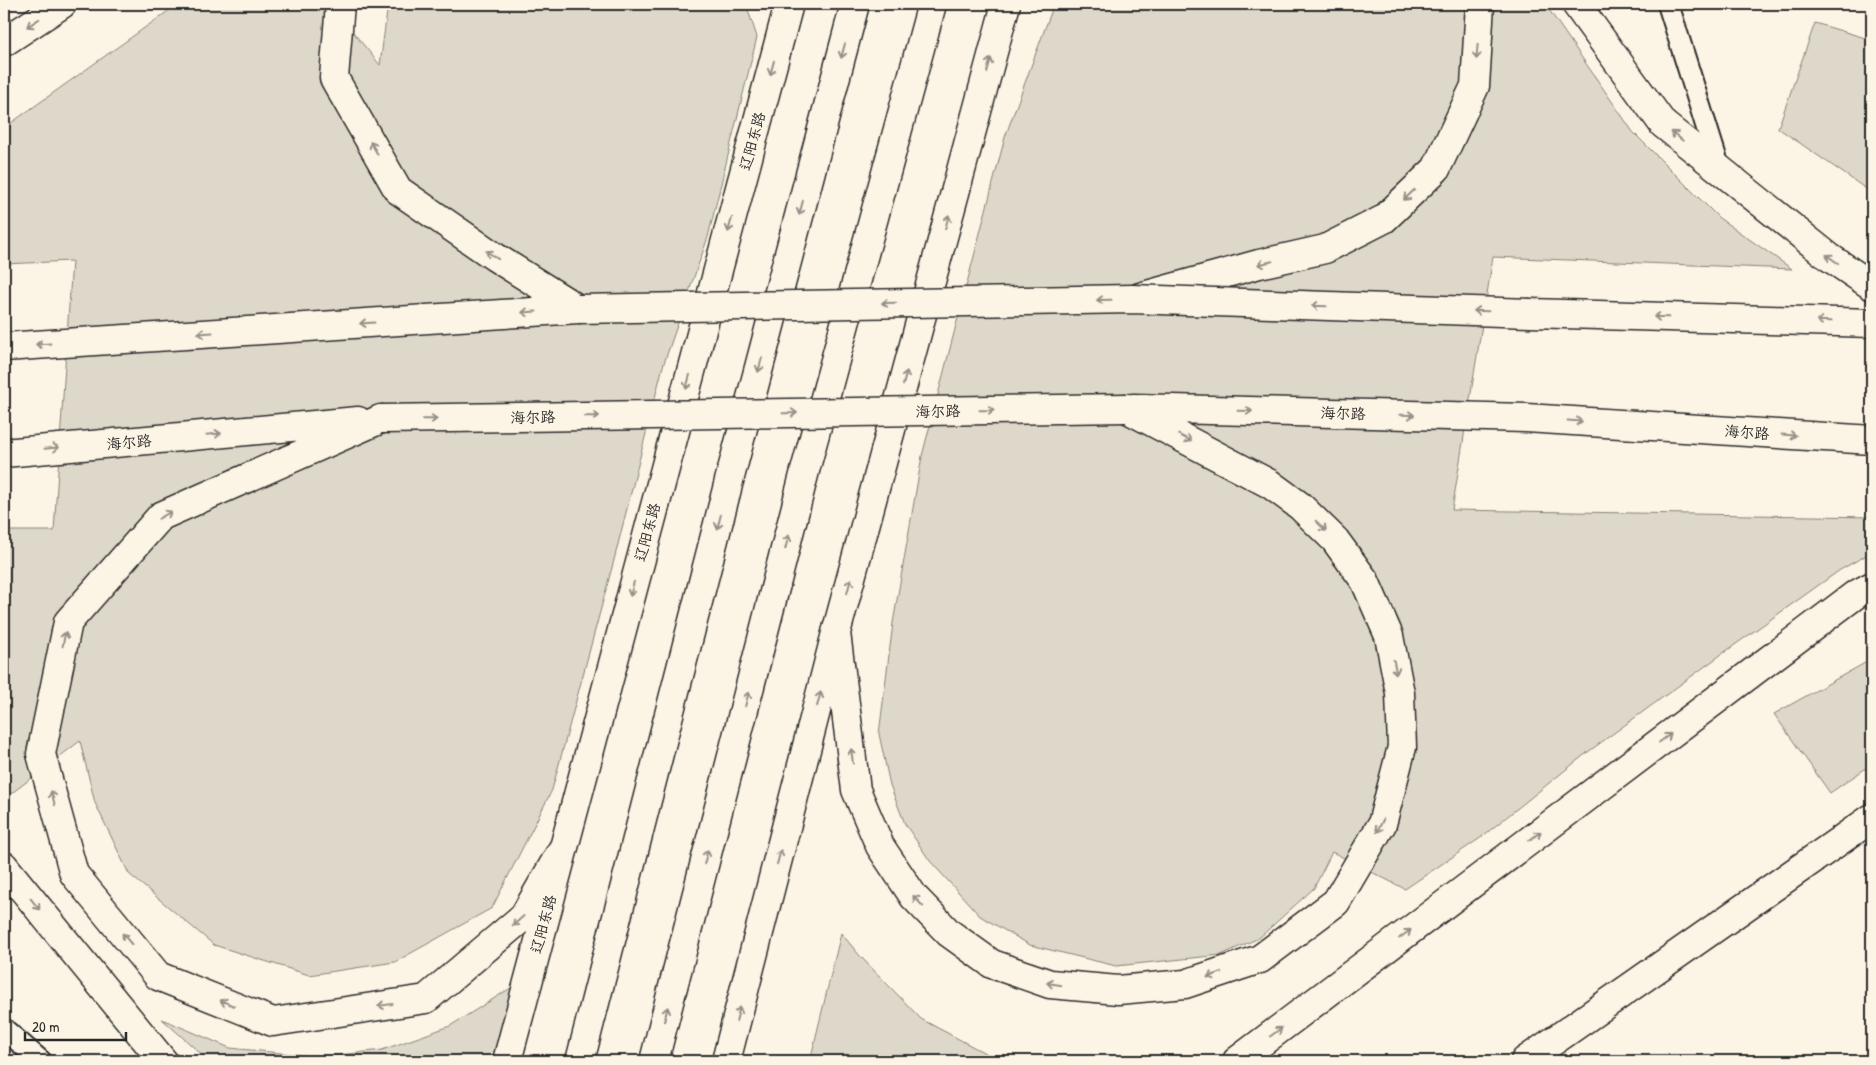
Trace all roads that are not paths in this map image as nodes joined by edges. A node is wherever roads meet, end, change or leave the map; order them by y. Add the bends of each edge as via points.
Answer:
1 (62, 4) edge
2 (340, 4) edge
3 (775, 4) edge
4 (789, 4) edge
5 (855, 4) edge
6 (932, 4) edge
7 (1006, 4) edge
8 (1480, 4) edge
9 (1576, 4) edge
10 (1668, 4) edge
11 (782, 32) junction
12 (4, 42) edge
13 (1720, 170) junction
14 (1872, 286) edge
15 (1132, 299) junction
16 (578, 309) junction
17 (1872, 323) edge
18 (4, 347) edge
19 (1126, 408) junction
20 (381, 419) junction
21 (1872, 440) edge
22 (4, 453) edge
23 (1872, 586) edge
24 (836, 633) junction
25 (1872, 818) edge
26 (562, 850) junction
27 (4, 866) edge
28 (4, 1029) edge
29 (41, 1061) edge
30 (163, 1061) edge
31 (507, 1061) edge
32 (580, 1061) edge
33 (654, 1061) edge
34 (726, 1061) edge
35 (1237, 1061) edge
36 (1525, 1061) edge

1 -> 12 main road
16 -> 2 main road via 398,190 334,78
3 - 11 main road
4 - 11 main road, 辽阳东路
5 -> 32 main road
33 -> 6 main road via 804,477
24 -> 7 main road
8 -> 15 main road, bridge via 1474,86 1436,169 1384,219 1325,249
13 -> 9 main road via 1663,124
10 - 13 lane
11 -> 26 main road, 辽阳东路
14 -> 13 main road via 1829,257
15 -> 16 main road, bridge
17 -> 15 main road, bridge
16 -> 18 main road
20 -> 19 main road, 海尔路, bridge
19 -> 21 main road, 海尔路 via 1526,418
19 -> 24 main road via 1270,484 1300,506 1335,540 1365,582 1389,636 1400,693 1402,747 1382,824 1336,902 1260,959 1185,984 1118,990 1050,984 992,964 949,933 914,897 880,846 856,790
22 -> 20 main road, 海尔路
26 -> 20 main road via 524,916 426,999 274,1022 158,976 74,874 41,754 68,622 160,516
35 -> 23 main road via 1847,600
34 -> 24 main road
25 - 36 main road
26 - 31 main road, 辽阳东路
27 -> 30 main road
28 - 29 lane

